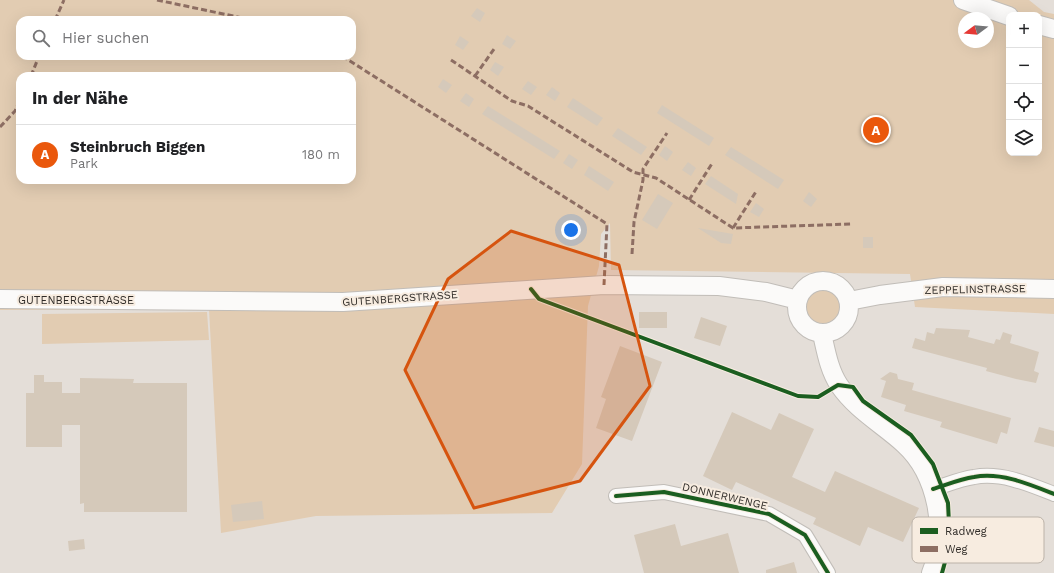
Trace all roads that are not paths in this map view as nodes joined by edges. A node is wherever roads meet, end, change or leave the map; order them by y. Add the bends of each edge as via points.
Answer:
1 (963, 0) edge
2 (1006, 15) edge
3 (1042, 26) edge
4 (1054, 29) edge
5 (1054, 289) edge
6 (0, 299) edge
7 (798, 300) junction
8 (849, 301) junction
9 (822, 334) junction
10 (933, 489) junction
11 (1054, 494) edge
12 (616, 496) dead end
13 (938, 517) edge
14 (934, 563) edge
15 (828, 573) edge
16 (931, 573) edge

1 - 2 main road
3 - 4 main road
5 - 8 main road, ZEPPELINSTRASSE via 943,288
6 - 7 main road, GUTENBERGSTRASSE via 343,302 531,289 719,286 766,292
7 - 8 main road via 808,286 824,281 840,287
7 - 9 main road via 798,315 802,322 807,328
8 - 9 main road via 848,317 844,324 837,330
9 - 10 main road via 829,364 838,385 858,408 905,444 920,462
10 - 11 street via 974,477 999,476
10 - 13 main road
12 - 15 street, DONNERWENGE via 664,492 768,514 805,535
14 - 16 main road

